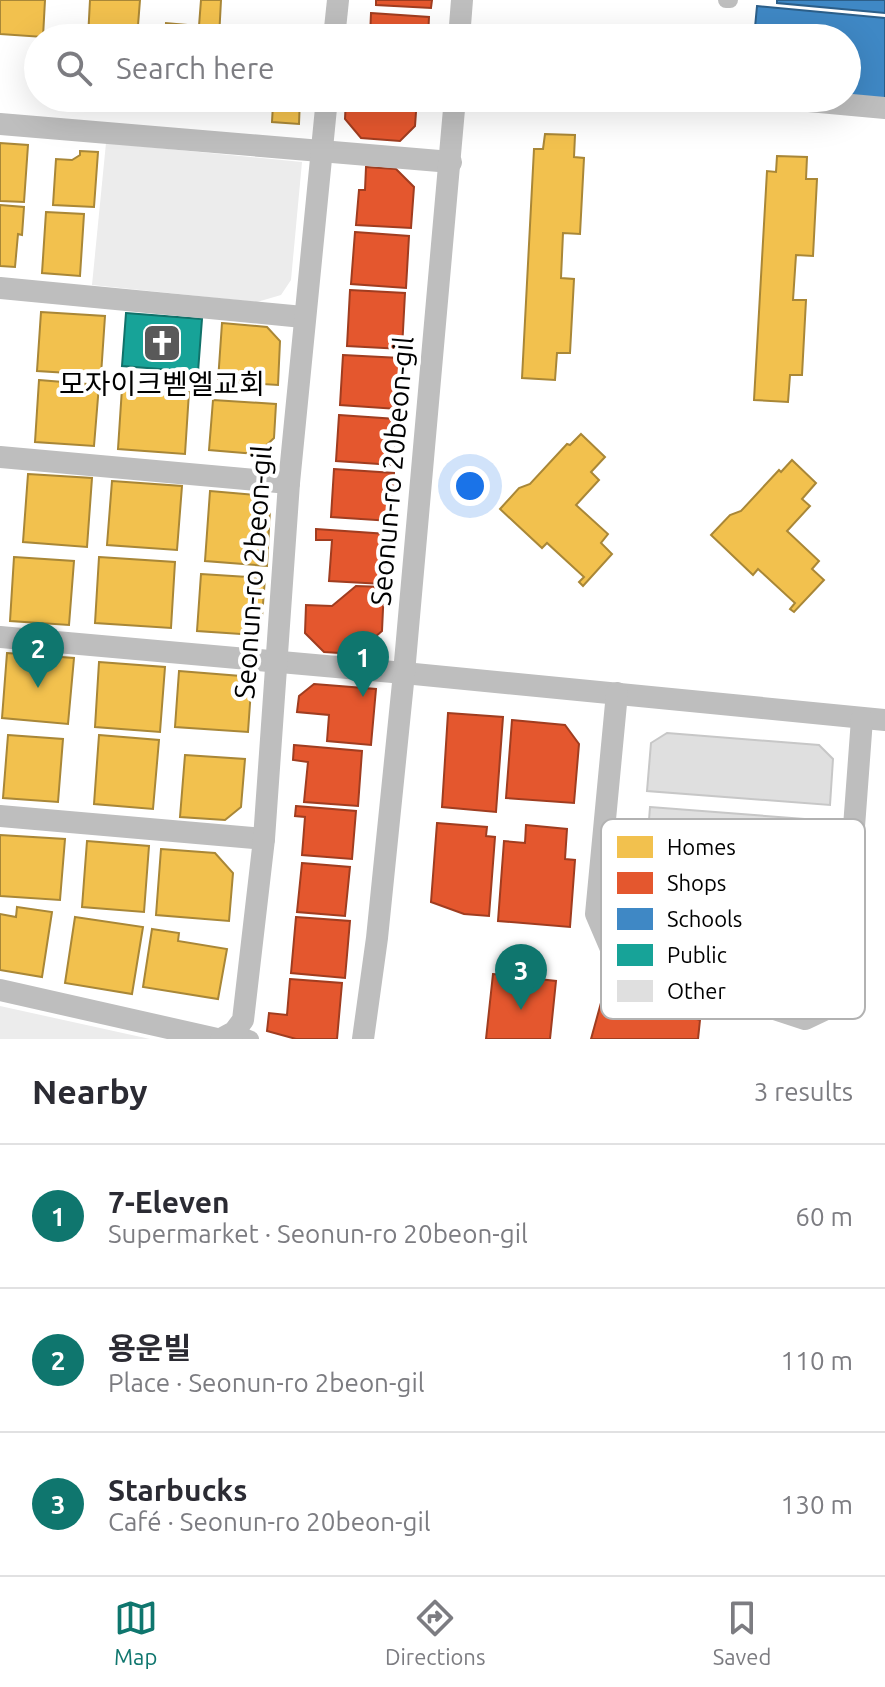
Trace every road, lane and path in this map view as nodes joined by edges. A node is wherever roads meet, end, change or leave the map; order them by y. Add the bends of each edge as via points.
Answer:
1 (338, 0) edge
2 (462, 0) edge
3 (335, 24) edge
4 (460, 24) edge
5 (861, 106) edge
6 (885, 108) edge
7 (326, 112) edge
8 (454, 112) edge
9 (0, 124) edge
10 (322, 151) junction
11 (451, 162) junction
12 (0, 288) edge
13 (303, 317) junction
14 (0, 457) edge
15 (289, 483) junction
16 (0, 637) edge
17 (276, 661) junction
18 (404, 673) junction
19 (617, 693) junction
20 (862, 719) junction
21 (885, 720) edge
22 (0, 816) edge
23 (605, 819) edge
24 (855, 819) edge
25 (264, 839) junction
26 (601, 861) edge
27 (601, 926) edge
28 (0, 990) edge
29 (231, 1037) edge
30 (363, 1039) edge

1 - 3 street
2 - 4 street
5 - 6 street
7 - 10 street, Seonun-ro 2beon-gil
8 - 11 street, Seonun-ro 20beon-gil
9 - 10 street
10 - 11 street
10 - 13 street, Seonun-ro 2beon-gil
11 - 18 street, Seonun-ro 20beon-gil
12 - 13 street
13 - 15 street, Seonun-ro 2beon-gil
14 - 15 street
15 - 17 street, Seonun-ro 2beon-gil
16 - 17 street
17 - 18 street
17 - 25 street, Seonun-ro 2beon-gil
18 - 19 street
18 - 30 street, Seonun-ro 20beon-gil
19 - 20 street
19 - 23 street
20 - 21 street
20 - 24 street
22 - 25 street
25 - 29 street, Seonun-ro 2beon-gil via 243,1020
26 - 27 street via 596,914
28 - 29 street, Seonun-ro 2beon-gil

